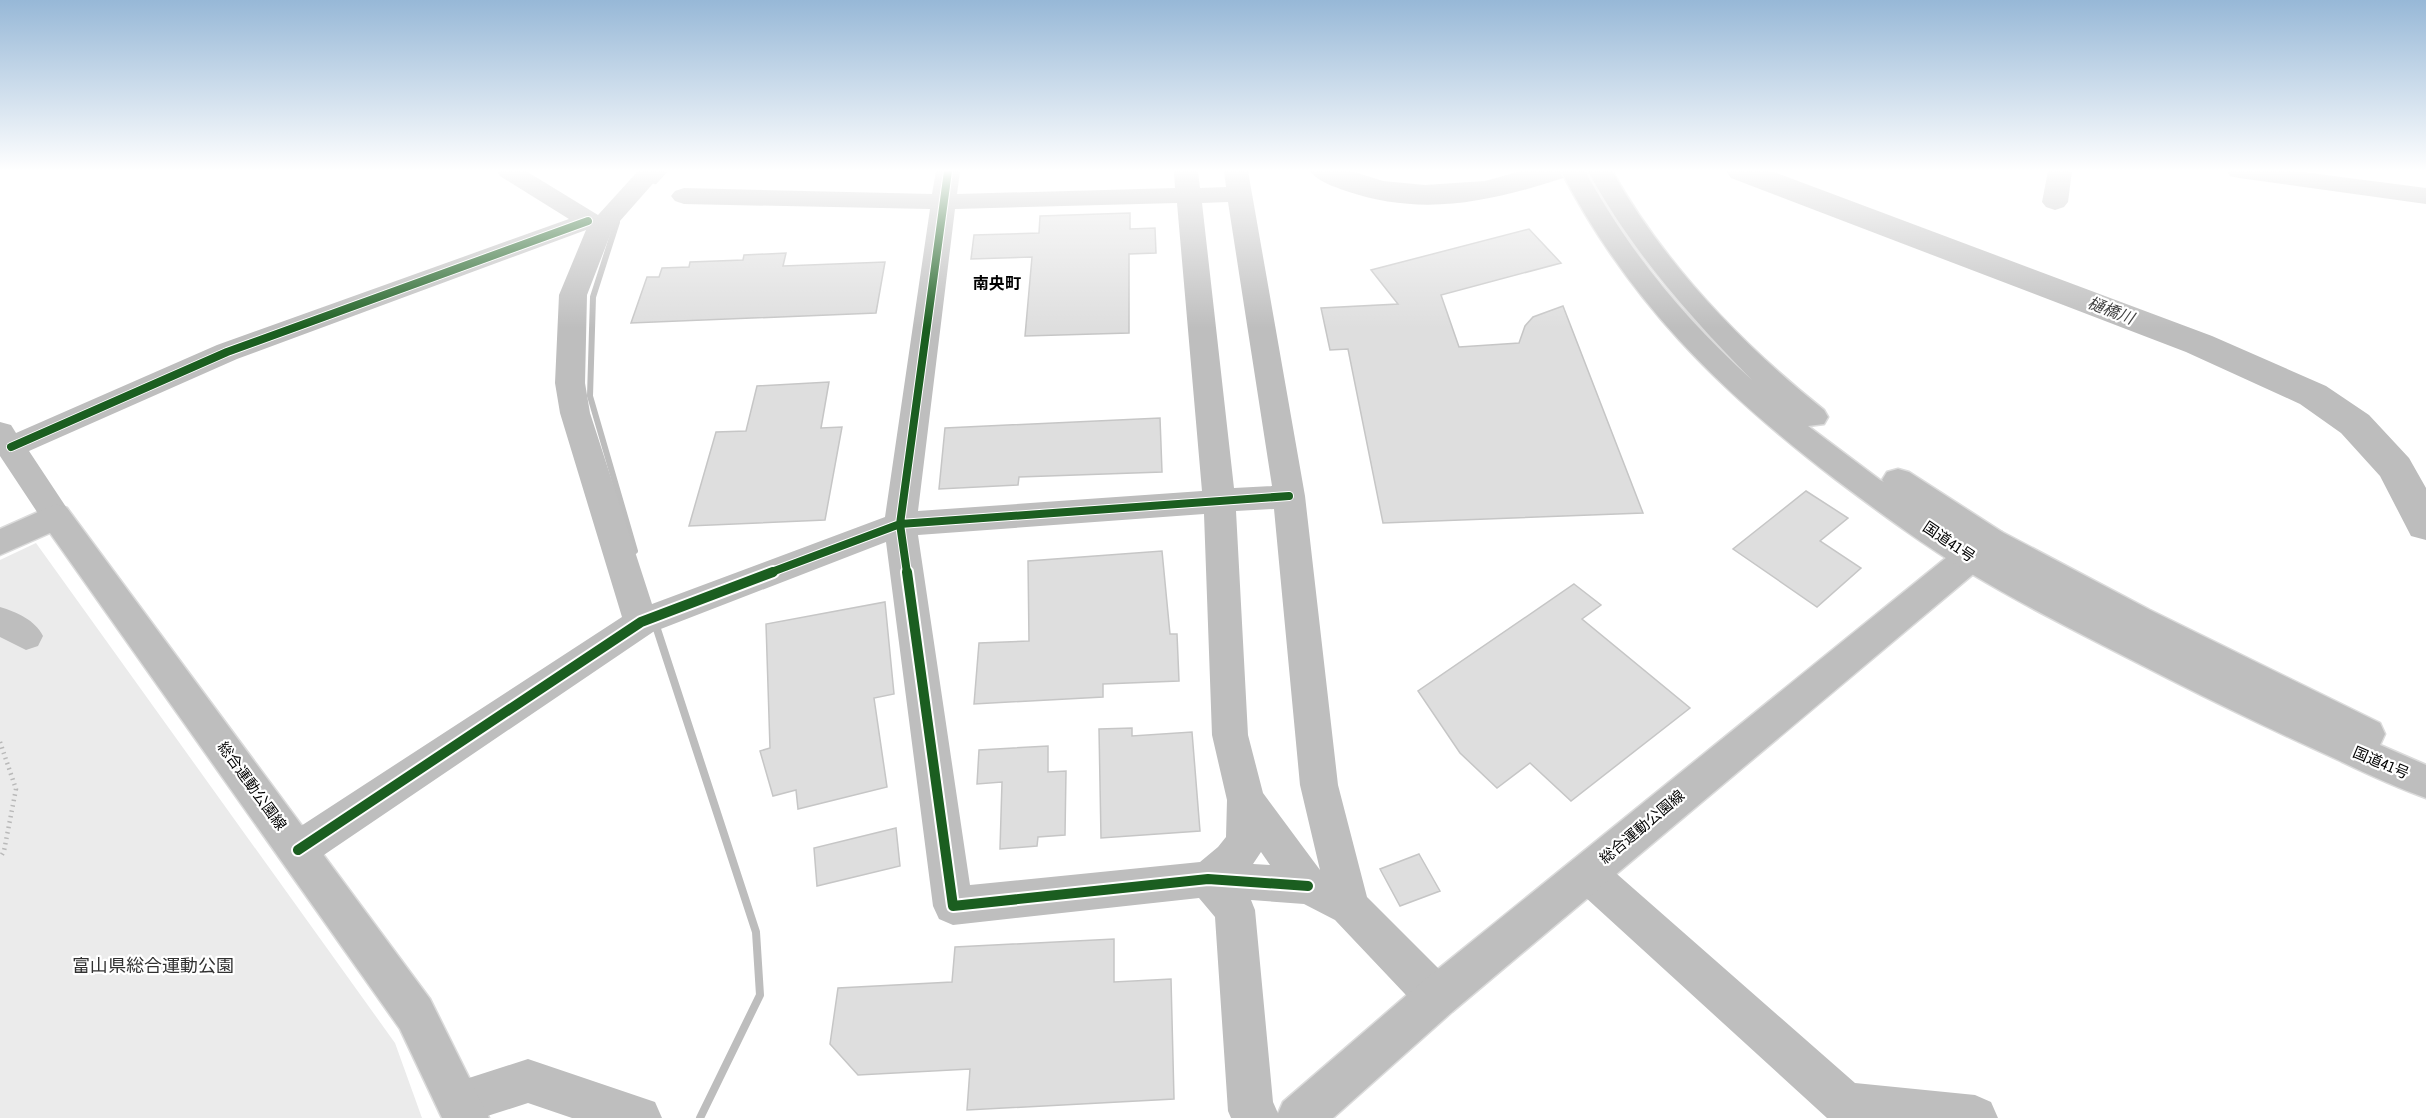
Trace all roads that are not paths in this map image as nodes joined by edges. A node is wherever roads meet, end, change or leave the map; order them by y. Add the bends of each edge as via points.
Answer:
1 (591, 223) edge
2 (941, 223) edge
3 (1192, 223) edge
4 (1245, 223) edge
5 (1603, 223) edge
6 (1631, 223) edge
7 (594, 225) junction
8 (5, 440) edge
9 (1289, 496) junction
10 (1219, 500) junction
11 (56, 516) junction
12 (900, 524) junction
13 (0, 543) edge
14 (1980, 549) junction
15 (641, 622) junction
16 (2426, 764) edge
17 (2426, 782) edge
18 (1245, 800) junction
19 (298, 850) junction
20 (1587, 873) junction
21 (1208, 879) junction
22 (1308, 886) junction
23 (1349, 907) junction
24 (1437, 997) junction
25 (463, 1110) edge
26 (639, 1118) edge
27 (1257, 1118) edge
28 (1299, 1118) edge
29 (1975, 1118) edge

1 - 7 main road
2 - 12 main road
3 - 10 main road
4 - 9 main road
5 - 14 main road, 国道41号 via 1642,281 1694,342 1758,402 1848,472
6 - 14 main road, 国道41号 via 1667,273 1786,396
7 - 8 main road via 227,352
7 - 15 main road via 573,296 570,383 575,413
8 - 11 main road, 総合運動公園線
9 - 10 main road
9 - 23 main road via 1319,785
10 - 12 main road
10 - 18 main road via 1230,735
11 - 13 main road
11 - 19 main road, 総合運動公園線
12 - 15 main road
12 - 21 main road via 953,906
14 - 16 main road, 国道41号 via 2138,620
14 - 17 main road, 国道41号 via 2141,650
14 - 20 main road, 総合運動公園線
15 - 19 main road
18 - 21 main road via 1246,842 1232,860
18 - 22 main road
19 - 25 main road, 総合運動公園線 via 415,1014
20 - 24 main road, 総合運動公園線
20 - 29 main road via 1845,1104
21 - 22 main road
21 - 27 main road via 1236,910 1251,1111
22 - 23 main road
23 - 24 main road
24 - 28 main road, 総合運動公園線
25 - 26 main road via 528,1081

